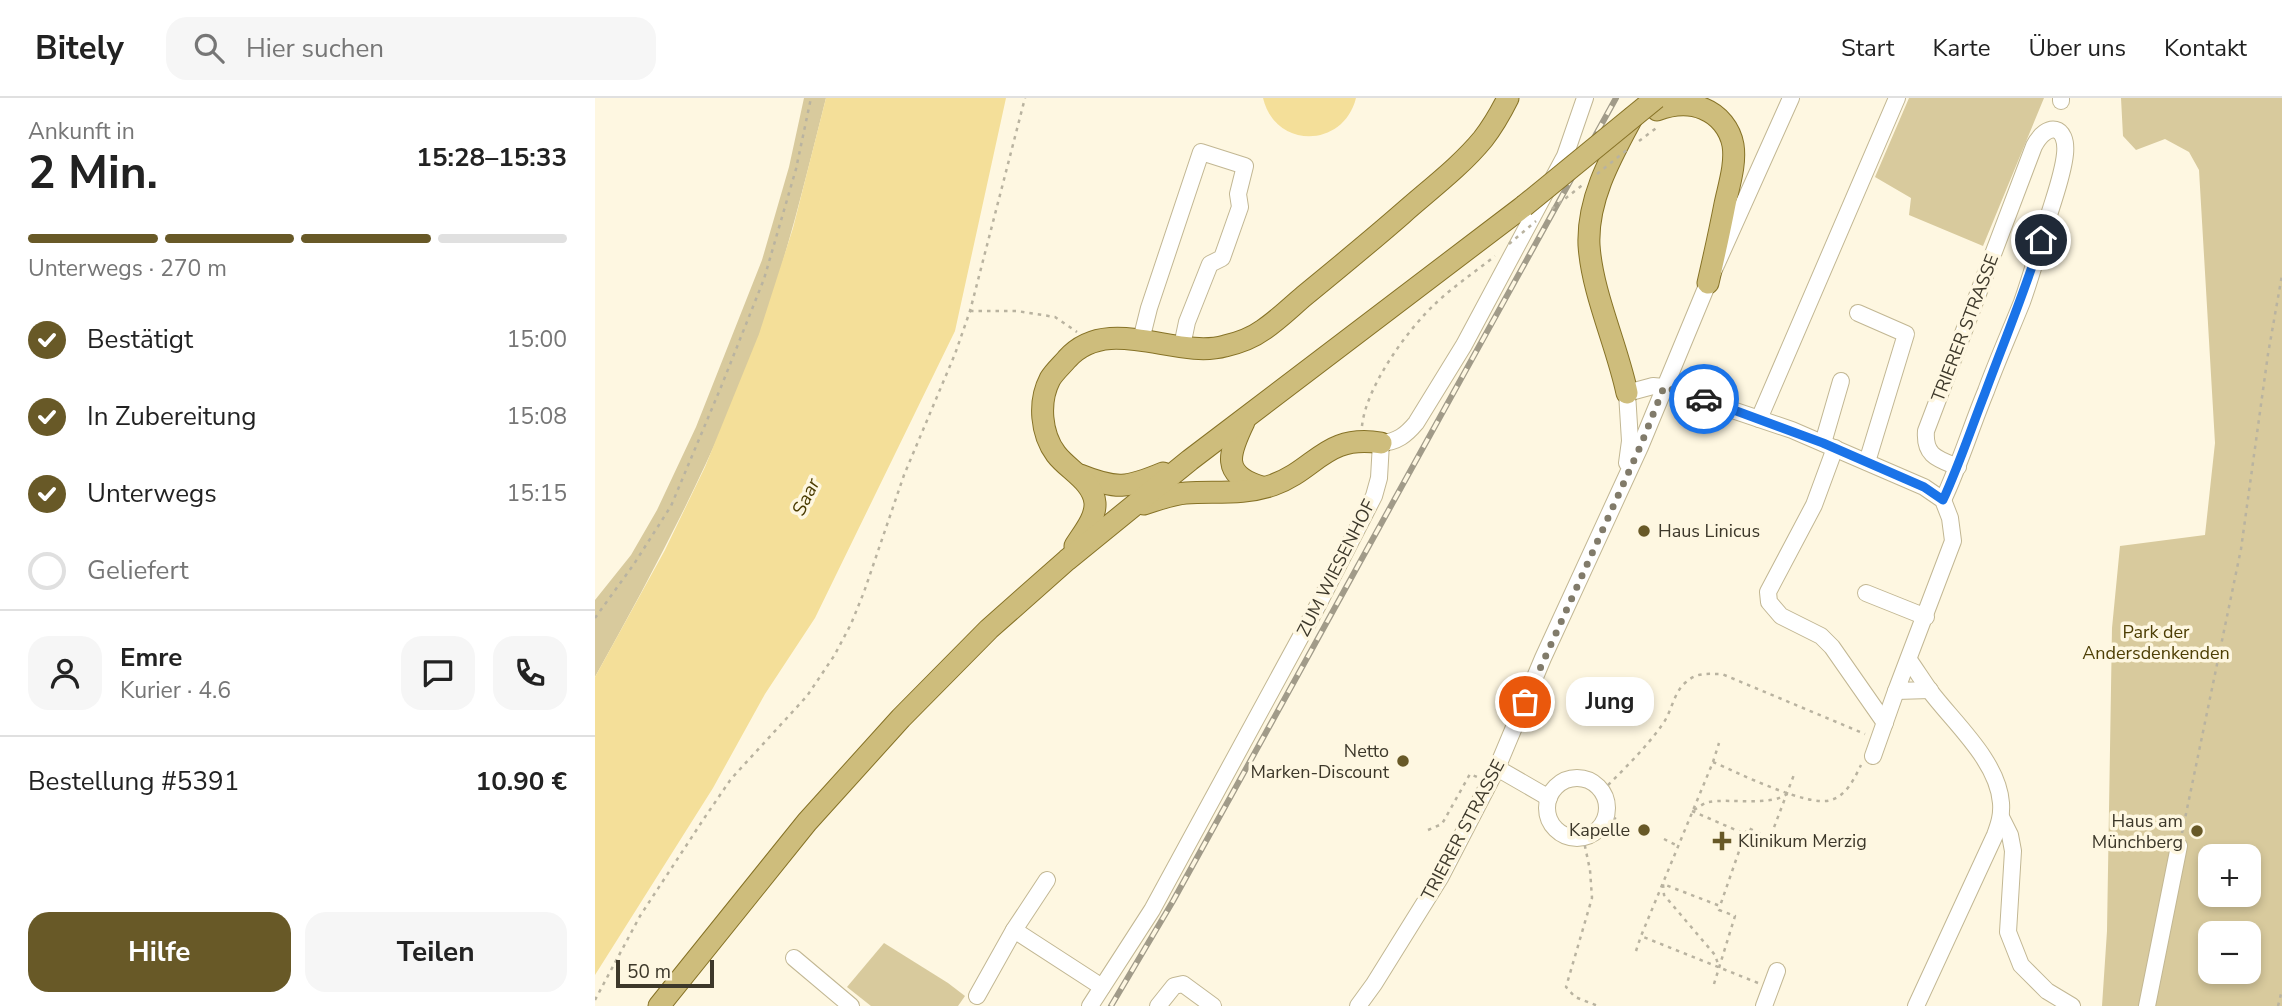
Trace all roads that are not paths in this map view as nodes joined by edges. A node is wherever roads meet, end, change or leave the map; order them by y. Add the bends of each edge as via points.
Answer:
1 (1508, 98) edge
2 (1585, 98) edge
3 (1791, 98) edge
4 (1897, 98) edge
5 (1656, 106) edge
6 (1708, 283) junction
7 (1858, 313) dead end
8 (1141, 340) junction
9 (1182, 346) junction
10 (1842, 381) dead end
11 (1664, 387) junction
12 (1627, 393) junction
13 (1759, 419) junction
14 (1245, 420) junction
15 (1371, 442) junction
16 (1829, 446) junction
17 (1190, 460) junction
18 (1867, 462) junction
19 (1958, 467) junction
20 (1077, 474) junction
21 (1262, 487) junction
22 (1619, 492) junction
23 (1943, 500) junction
24 (1132, 507) junction
25 (1067, 560) junction
26 (1866, 593) dead end
27 (1926, 617) junction
28 (1909, 660) junction
29 (1930, 690) junction
30 (1896, 691) junction
31 (1885, 723) junction
32 (1873, 756) road end
33 (1497, 768) junction
34 (1549, 798) junction
35 (2001, 817) junction
36 (2179, 846) road end
37 (1047, 880) dead end
38 (1014, 930) junction
39 (794, 958) dead end
40 (1776, 971) dead end
41 (1102, 987) junction
42 (977, 996) dead end
43 (2046, 998) edge
44 (659, 1006) edge
45 (851, 1006) edge
46 (1090, 1006) edge
47 (1158, 1006) edge
48 (1213, 1006) edge
49 (1358, 1006) edge
50 (1763, 1006) edge
51 (1916, 1006) edge
52 (2072, 1006) edge
53 (2147, 1006) edge

1 - 9 main road via 1497,120 1467,157 1262,330 1221,348
2 - 15 street via 1565,156 1416,423 1396,440
3 - 6 street, TRIERER STRASSE
4 - 13 street
5 - 6 main road via 1682,104 1708,110 1718,116 1733,144 1731,180
5 - 12 main road via 1604,173 1590,225 1592,265
5 - 14 main road, bridge via 1612,136 1530,213
6 - 11 street, TRIERER STRASSE
7 - 18 street via 1906,334
8 - 9 main road
8 - 9 street via 1201,152 1245,166 1238,194 1240,207 1222,258 1210,264
8 - 20 main road via 1106,338 1087,344 1051,379 1043,400 1043,427 1056,454
10 - 16 street
11 - 12 street
11 - 13 street
11 - 22 street, TRIERER STRASSE
12 - 22 street, TRIERER STRASSE via 1630,441
13 - 16 street
14 - 17 main road
14 - 21 main road via 1231,462 1239,477
15 - 21 main road via 1337,445 1284,479
15 - 41 street, ZUM WIESENHOF via 1379,478 1374,496 1152,910
16 - 18 street
16 - 31 street via 1814,505 1768,592 1769,602 1781,616 1821,636
17 - 20 main road via 1138,484 1106,486
17 - 24 main road
18 - 23 street
19 - 19 street, TRIERER STRASSE via 2022,299 2056,192 2066,144 2055,130 2046,130 2034,146 1926,431 1928,451
19 - 23 street, TRIERER STRASSE
20 - 25 main road via 1091,491 1095,507
21 - 24 main road via 1237,493 1185,493
22 - 33 street, TRIERER STRASSE
23 - 27 street via 1953,541
24 - 25 main road
25 - 44 main road via 989,629 901,718 807,822
26 - 27 street
27 - 28 street
28 - 29 street
28 - 30 street
29 - 30 street
29 - 35 street via 1987,765 1997,785
30 - 31 street
31 - 32 street
33 - 34 street
33 - 49 street, TRIERER STRASSE via 1440,878
34 - 34 street via 1548,816 1565,836 1583,837 1611,817 1602,791 1587,779 1569,779 1553,789
35 - 43 street via 2013,851 2008,932 2021,965
35 - 51 street
36 - 53 street
37 - 38 street
38 - 41 street
38 - 42 street
39 - 45 street
40 - 50 street
41 - 46 street, ZUM WIESENHOF
43 - 52 street
47 - 48 street via 1174,986 1183,984

